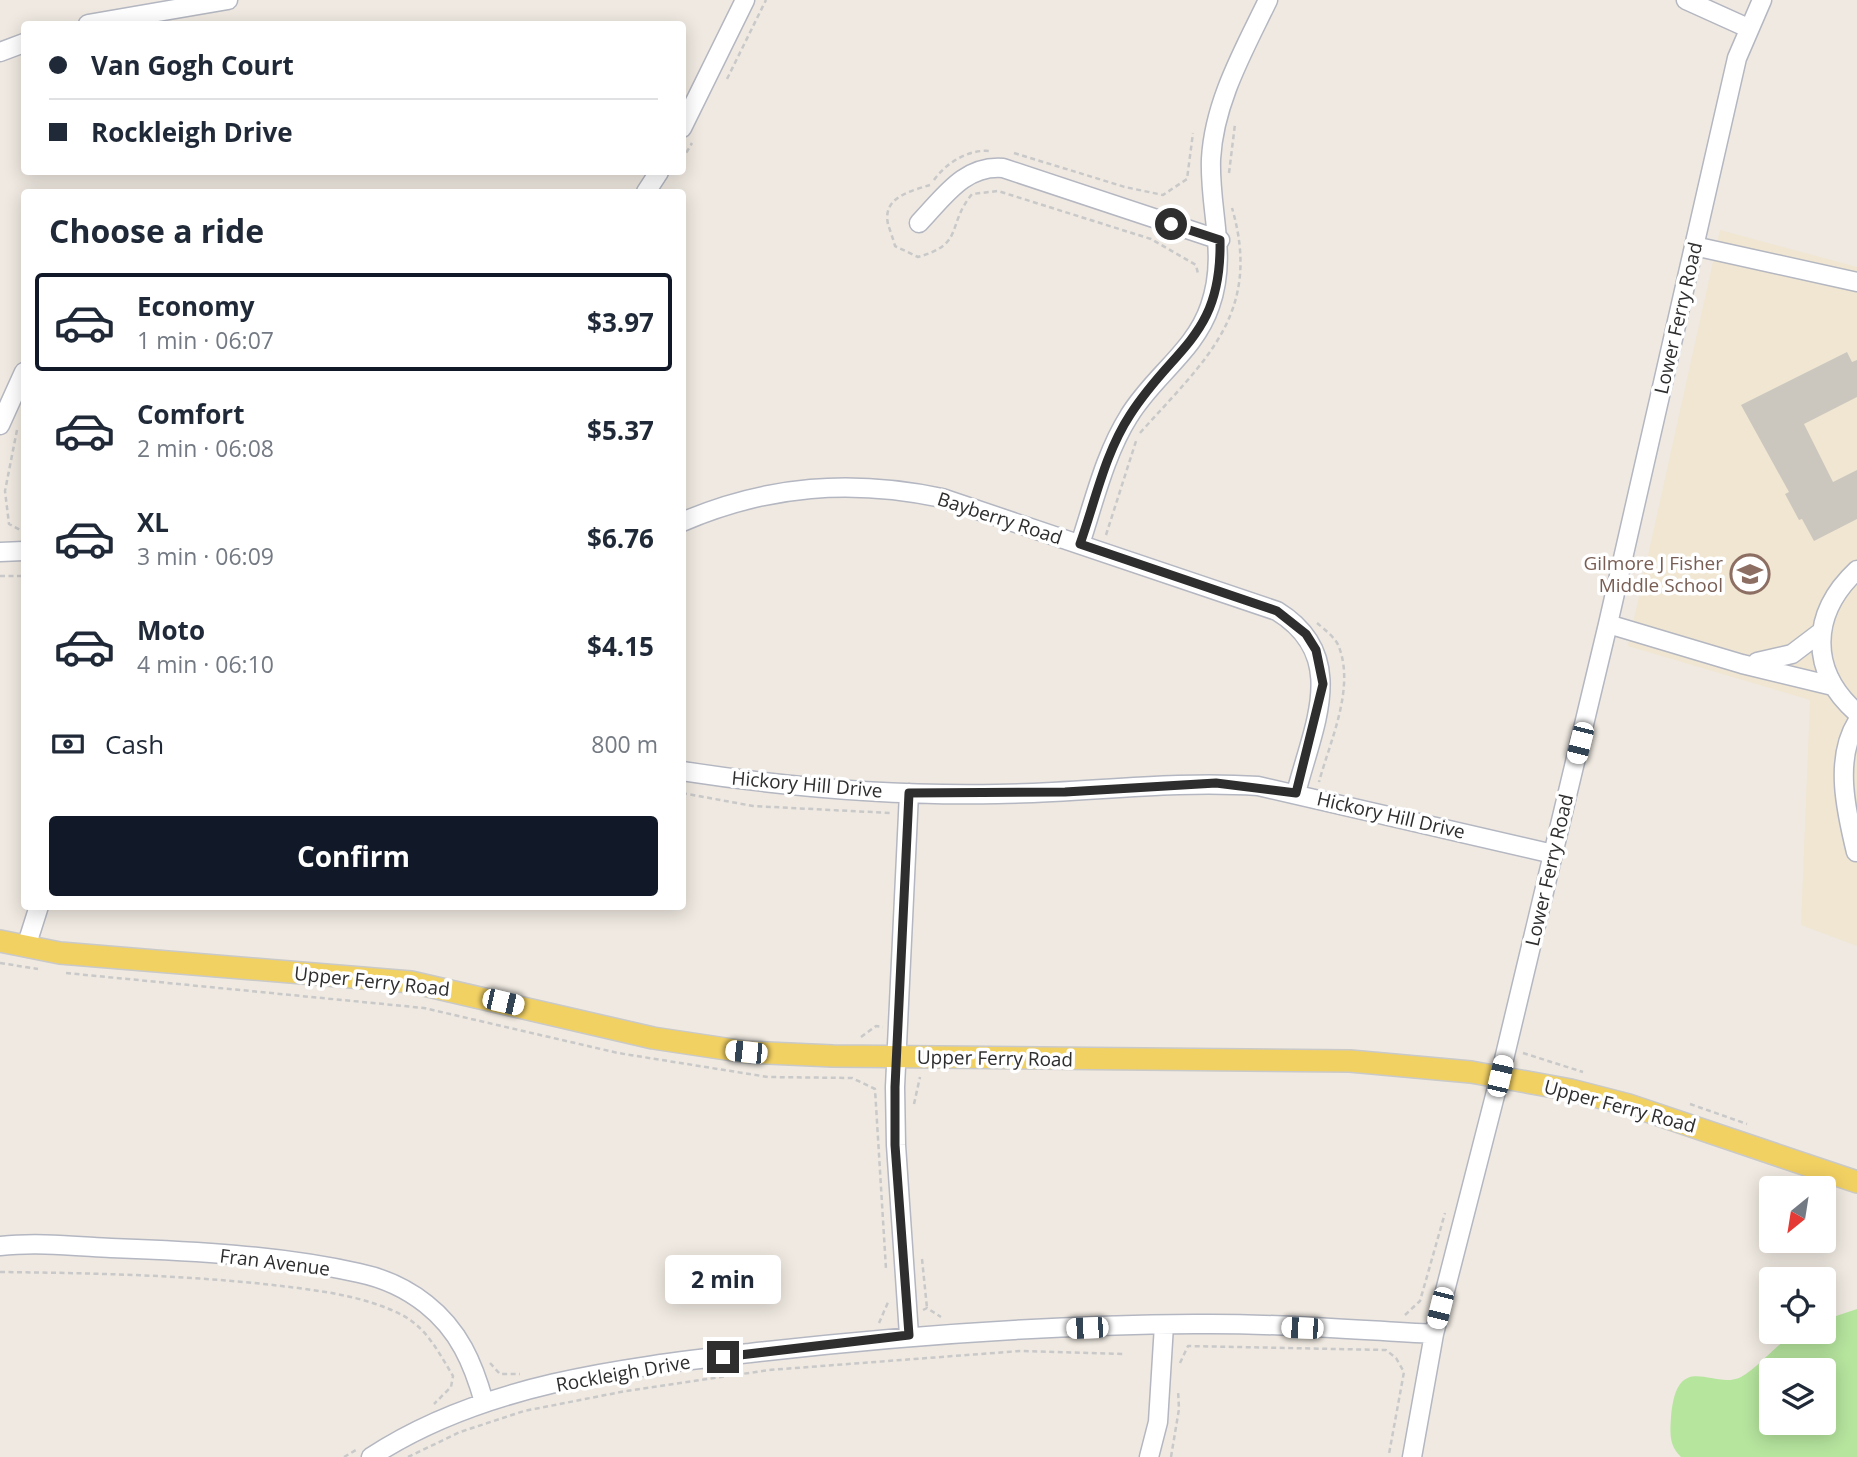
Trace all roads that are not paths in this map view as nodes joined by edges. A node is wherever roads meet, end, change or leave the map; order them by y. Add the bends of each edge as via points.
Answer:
1 (228, 0) edge
2 (745, 0) edge
3 (1268, 0) edge
4 (1686, 0) edge
5 (1762, 0) edge
6 (106, 21) edge
7 (1748, 28) junction
8 (21, 44) edge
9 (0, 52) edge
10 (686, 120) edge
11 (919, 223) dead end
12 (1220, 240) junction
13 (1694, 246) junction
14 (1857, 282) edge
15 (21, 379) edge
16 (0, 425) edge
17 (686, 521) edge
18 (1080, 544) junction
19 (21, 551) edge
20 (0, 552) edge
21 (1857, 570) edge
22 (1608, 624) junction
23 (1821, 632) junction
24 (1742, 664) junction
25 (1833, 687) junction
26 (1857, 713) edge
27 (1857, 722) edge
28 (686, 772) edge
29 (909, 793) junction
30 (1296, 793) junction
31 (1856, 852) edge
32 (1553, 854) junction
33 (38, 910) edge
34 (0, 941) edge
35 (26, 947) junction
36 (897, 1057) junction
37 (1500, 1076) junction
38 (1857, 1182) edge
39 (0, 1246) edge
40 (1164, 1325) junction
41 (1434, 1334) junction
42 (909, 1335) junction
43 (484, 1402) junction
44 (371, 1457) edge
45 (1149, 1457) edge
46 (1412, 1457) edge

1 - 6 street
2 - 10 street
3 - 12 street via 1233,73 1214,132 1212,189
4 - 7 street
5 - 7 street, Lower Ferry Road
7 - 13 street, Lower Ferry Road
8 - 9 street
11 - 12 street via 963,177 1003,167
12 - 18 street via 1217,284 1205,318 1188,347 1129,415
13 - 14 street
13 - 22 street, Lower Ferry Road
15 - 16 street
17 - 18 street, Bayberry Road via 760,495 799,488 865,486 943,498
18 - 30 street, Bayberry Road via 1277,611 1306,634 1316,650 1323,684
19 - 20 street
21 - 23 street via 1828,607
22 - 24 street
22 - 32 street, Lower Ferry Road
23 - 24 street via 1792,654
23 - 25 street via 1823,660
24 - 25 street
25 - 26 street
27 - 31 street via 1848,736 1844,759 1847,815
28 - 29 street, Hickory Hill Drive via 806,787
29 - 30 street, Hickory Hill Drive via 1065,792 1216,783
29 - 36 street
30 - 32 street, Hickory Hill Drive
32 - 37 street, Lower Ferry Road
33 - 35 street
34 - 35 main road, Upper Ferry Road
35 - 36 main road, Upper Ferry Road via 411,982 709,1048
36 - 37 main road, Upper Ferry Road via 1350,1061
36 - 42 street via 895,1145
37 - 38 main road, Upper Ferry Road via 1629,1105
37 - 41 street, Lower Ferry Road
39 - 43 street, Fran Avenue via 166,1250 263,1259 383,1279 416,1296 444,1320 473,1364
40 - 41 street, Rockleigh Drive
40 - 42 street, Rockleigh Drive
40 - 45 street via 1158,1422
41 - 46 street, Lower Ferry Road
42 - 43 street, Rockleigh Drive via 670,1363
43 - 44 street, Rockleigh Drive via 408,1435

